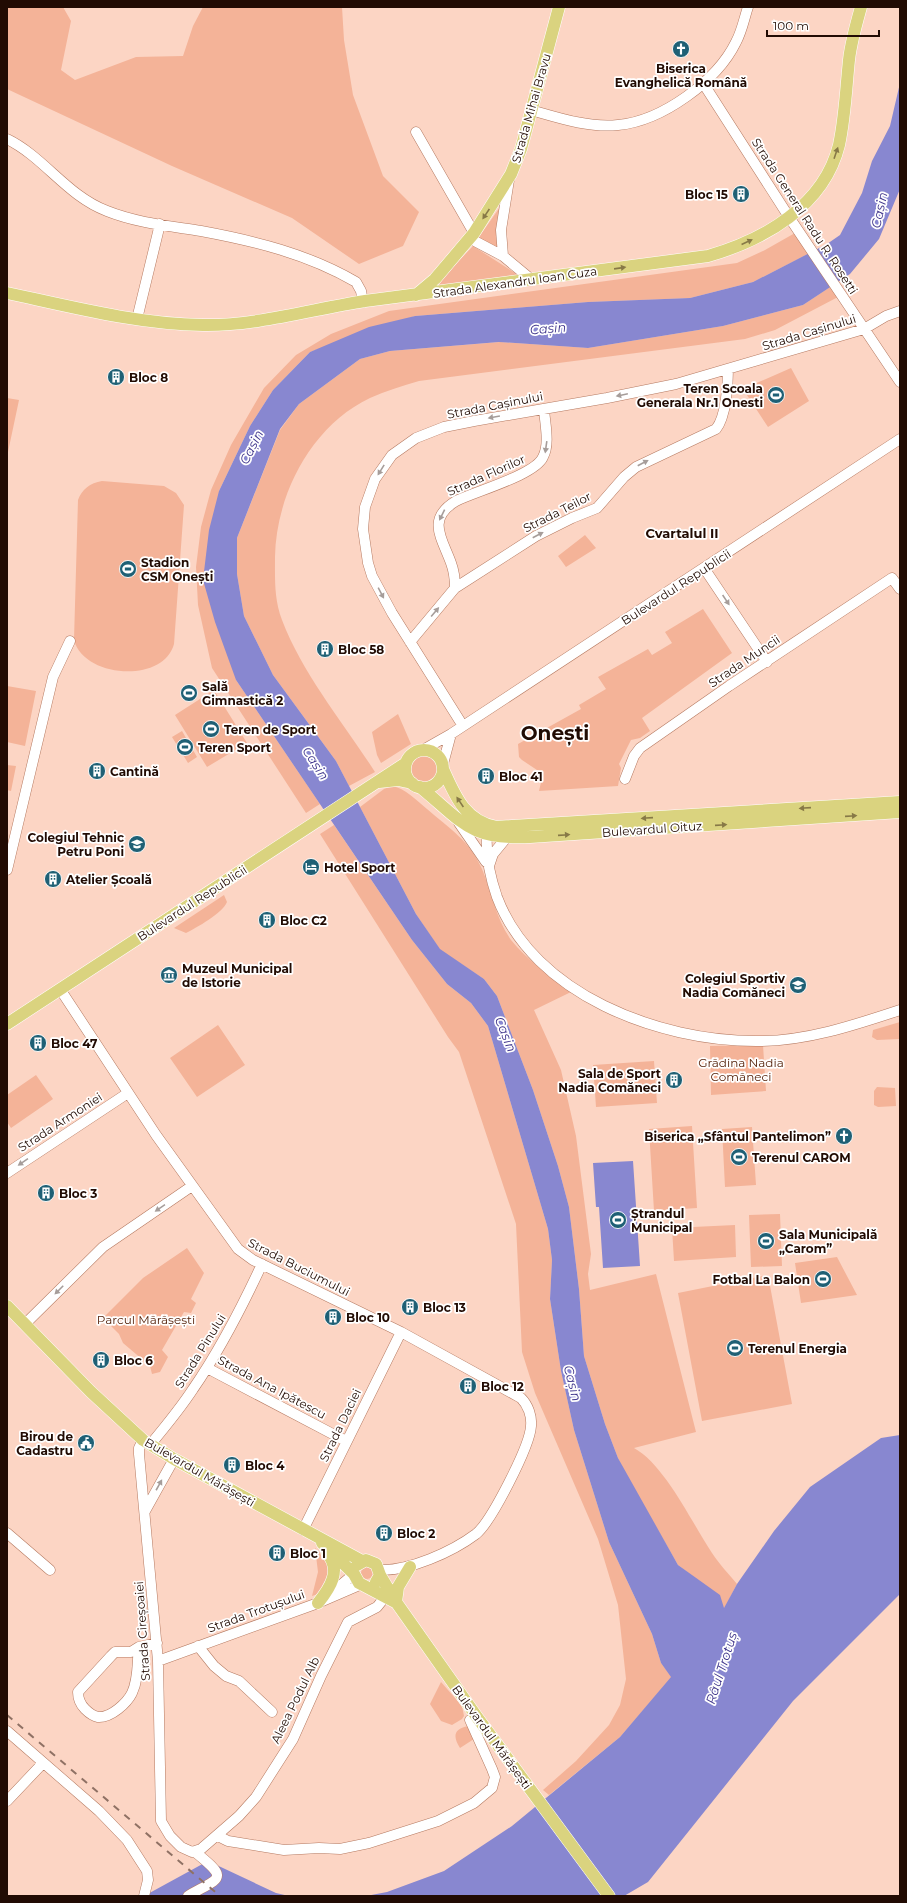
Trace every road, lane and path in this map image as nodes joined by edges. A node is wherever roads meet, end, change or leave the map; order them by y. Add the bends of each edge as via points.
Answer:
1 (559, 7) edge
2 (748, 7) edge
3 (861, 7) edge
4 (703, 83) junction
5 (531, 110) junction
6 (416, 132) dead end
7 (7, 139) edge
8 (511, 174) junction
9 (789, 217) junction
10 (160, 224) junction
11 (471, 235) junction
12 (503, 256) junction
13 (532, 280) junction
14 (7, 293) edge
15 (415, 296) junction
16 (363, 302) junction
17 (900, 311) edge
18 (137, 319) junction
19 (864, 329) junction
20 (728, 369) junction
21 (900, 382) edge
22 (544, 409) junction
23 (900, 439) edge
24 (704, 568) junction
25 (455, 588) junction
26 (900, 589) edge
27 (70, 641) dead end
28 (410, 642) junction
29 (767, 662) junction
30 (463, 726) junction
31 (451, 734) junction
32 (421, 750) junction
33 (406, 763) junction
34 (443, 767) junction
35 (625, 778) dead end
36 (378, 782) junction
37 (416, 785) junction
38 (900, 802) edge
39 (900, 812) edge
40 (457, 820) junction
41 (674, 822) junction
42 (488, 830) junction
43 (525, 831) junction
44 (507, 837) junction
45 (10, 843) edge
46 (489, 868) junction
47 (7, 870) edge
48 (60, 990) junction
49 (900, 1010) edge
50 (7, 1024) edge
51 (128, 1093) junction
52 (7, 1173) edge
53 (192, 1186) junction
54 (262, 1264) junction
55 (8, 1308) edge
56 (25, 1324) junction
57 (401, 1332) junction
58 (207, 1368) junction
59 (346, 1441) junction
60 (147, 1443) junction
61 (174, 1459) junction
62 (145, 1511) junction
63 (303, 1530) junction
64 (7, 1533) edge
65 (314, 1536) junction
66 (362, 1561) junction
67 (410, 1567) junction
68 (50, 1570) dead end
69 (380, 1573) junction
70 (354, 1574) junction
71 (363, 1585) junction
72 (385, 1597) junction
73 (322, 1600) junction
74 (396, 1602) junction
75 (157, 1644) junction
76 (198, 1646) junction
77 (139, 1647) junction
78 (158, 1661) junction
79 (272, 1712) dead end
80 (470, 1720) dead end
81 (7, 1731) edge
82 (42, 1763) junction
83 (7, 1801) edge
84 (218, 1836) junction
85 (195, 1852) junction
86 (144, 1896) edge
87 (188, 1896) edge
88 (609, 1896) edge

1 - 5 main road, Strada Mihai Bravu
2 - 4 street via 736,42
9 -> 3 main road, Strada Alexandru Ioan Cuza via 819,187 836,152 845,112 850,50
4 - 5 street via 660,112 629,123 592,124
4 - 9 street, Strada General Radu R. Rosetti
5 - 8 main road, Strada Mihai Bravu via 521,149
6 - 11 street
7 - 10 street via 92,204 115,214
8 -> 11 main road, Strada Mihai Bravu
8 - 12 street via 501,230
13 -> 9 main road, Strada Alexandru Ioan Cuza via 708,256 768,232
9 - 19 street, Strada General Radu R. Rosetti
10 - 16 street via 279,248 356,282
10 - 18 street
11 - 12 street
11 - 15 main road, Strada Mihai Bravu via 434,279
12 - 13 street
13 - 15 main road, Strada Alexandru Ioan Cuza
14 - 18 main road, Strada Alexandru Ioan Cuza
15 - 16 main road, Strada Alexandru Ioan Cuza
16 - 18 main road, Strada Alexandru Ioan Cuza via 222,325 186,325
17 - 19 street, Strada Cașinului
19 - 20 street, Strada Cașinului
19 - 21 street, Strada General Radu R. Rosetti
20 -> 22 street, Strada Cașinului via 676,384
25 -> 20 street, Strada Teilor via 536,536 597,508 636,467 716,429 720,424 726,402
22 -> 25 street, Strada Florilor via 547,445 540,463 525,473 456,501 441,515 439,533 452,565
22 -> 28 street, Strada Cașinului via 474,420 423,434 398,450 378,473 367,500 363,519 366,557 372,576
23 - 24 street, Bulevardul Republicii
24 -> 29 street
24 - 30 street, Bulevardul Republicii
28 -> 25 street, Strada Teilor
26 - 29 street, Strada Muncii via 892,578
27 - 45 street via 53,677
28 - 30 street, Strada Cașinului
29 - 35 street, Strada Muncii via 640,748
30 - 31 street, Bulevardul Republicii
31 - 32 street, Bulevardul Republicii
31 - 34 street
32 - 33 main road via 412,755
32 - 34 main road via 434,753
33 - 36 main road, Bulevardul Republicii
33 - 37 main road via 406,772
34 - 37 main road via 438,782 430,787
42 -> 34 main road, Bulevardul Oituz via 465,809 453,791
36 - 37 main road, Bulevardul Republicii via 398,780
36 - 48 main road, Bulevardul Republicii
37 - 40 main road, Bulevardul Oituz
38 -> 41 main road, Bulevardul Oituz
41 -> 39 main road, Bulevardul Oituz
40 - 42 main road, Bulevardul Oituz via 470,829
40 - 46 street
41 - 43 main road, Bulevardul Oituz
42 - 43 main road, Bulevardul Oituz via 506,827
42 - 44 main road, Bulevardul Oituz
42 - 46 street via 486,851
43 - 44 main road, Bulevardul Oituz
44 - 46 street via 493,854
45 - 47 street
46 - 49 street via 499,901 514,930 549,970 592,1000 648,1023 701,1037 758,1042 818,1034
48 - 50 main road, Bulevardul Republicii
48 - 51 street, Strada Buciumului
51 -> 52 street, Strada Armoniei
51 - 53 street, Strada Buciumului
53 - 54 street, Strada Buciumului via 235,1246
53 -> 56 street via 106,1245
54 - 57 street, Strada Buciumului
54 - 58 street, Strada Pinului
55 - 56 main road, Bulevardul Mărășești
56 - 60 main road, Bulevardul Mărășești via 91,1392
57 - 59 street, Strada Daciei
57 - 67 street, Strada Buciumului via 521,1398 529,1412 531,1424 521,1455 480,1530 441,1554
58 - 59 street, Strada Ana Ipătescu
58 - 60 street, Strada Pinului via 192,1390
59 - 63 street, Strada Daciei
60 - 61 main road, Bulevardul Mărășești
60 - 62 street, Strada Cireșoaiei via 139,1448
62 -> 61 street
61 - 63 main road, Bulevardul Mărășești
62 - 75 street, Strada Cireșoaiei
63 - 65 main road, Bulevardul Mărășești
63 - 73 main road via 334,1562 334,1577
64 - 68 street
65 - 66 main road, Bulevardul Mărășești
65 - 70 main road
66 - 69 main road via 373,1562
66 - 70 main road via 357,1565
67 - 69 street
67 - 74 main road via 398,1587
69 - 71 main road via 374,1584
69 - 74 main road, Bulevardul Mărășești
70 - 71 main road via 357,1581
70 - 73 street
71 - 72 main road
71 - 73 street, Strada Trotușului
72 - 74 main road
72 - 84 street, Aleea Podul Alb via 377,1607 348,1622 293,1739 256,1797
73 - 76 street, Strada Trotușului
74 - 88 main road, Bulevardul Mărășești via 526,1785
75 - 77 street
75 - 78 street, Strada Cireșoaiei
76 - 78 street, Strada Trotușului
76 - 79 street via 214,1666 226,1676 239,1681
77 - 77 street via 131,1652 115,1652 80,1688 78,1699 87,1711 97,1717 104,1716 118,1709 127,1700 136,1677
78 - 85 street, Strada Cireșoaiei via 160,1821 181,1847
80 - 84 street via 494,1774 494,1784 490,1791 474,1803 438,1821 392,1837 340,1849 279,1849 228,1841
81 - 82 street
82 - 83 street
82 - 86 street via 99,1811 126,1840 147,1871 148,1880
84 - 85 street, Aleea Podul Alb
85 - 87 street via 217,1871 217,1875 211,1883

